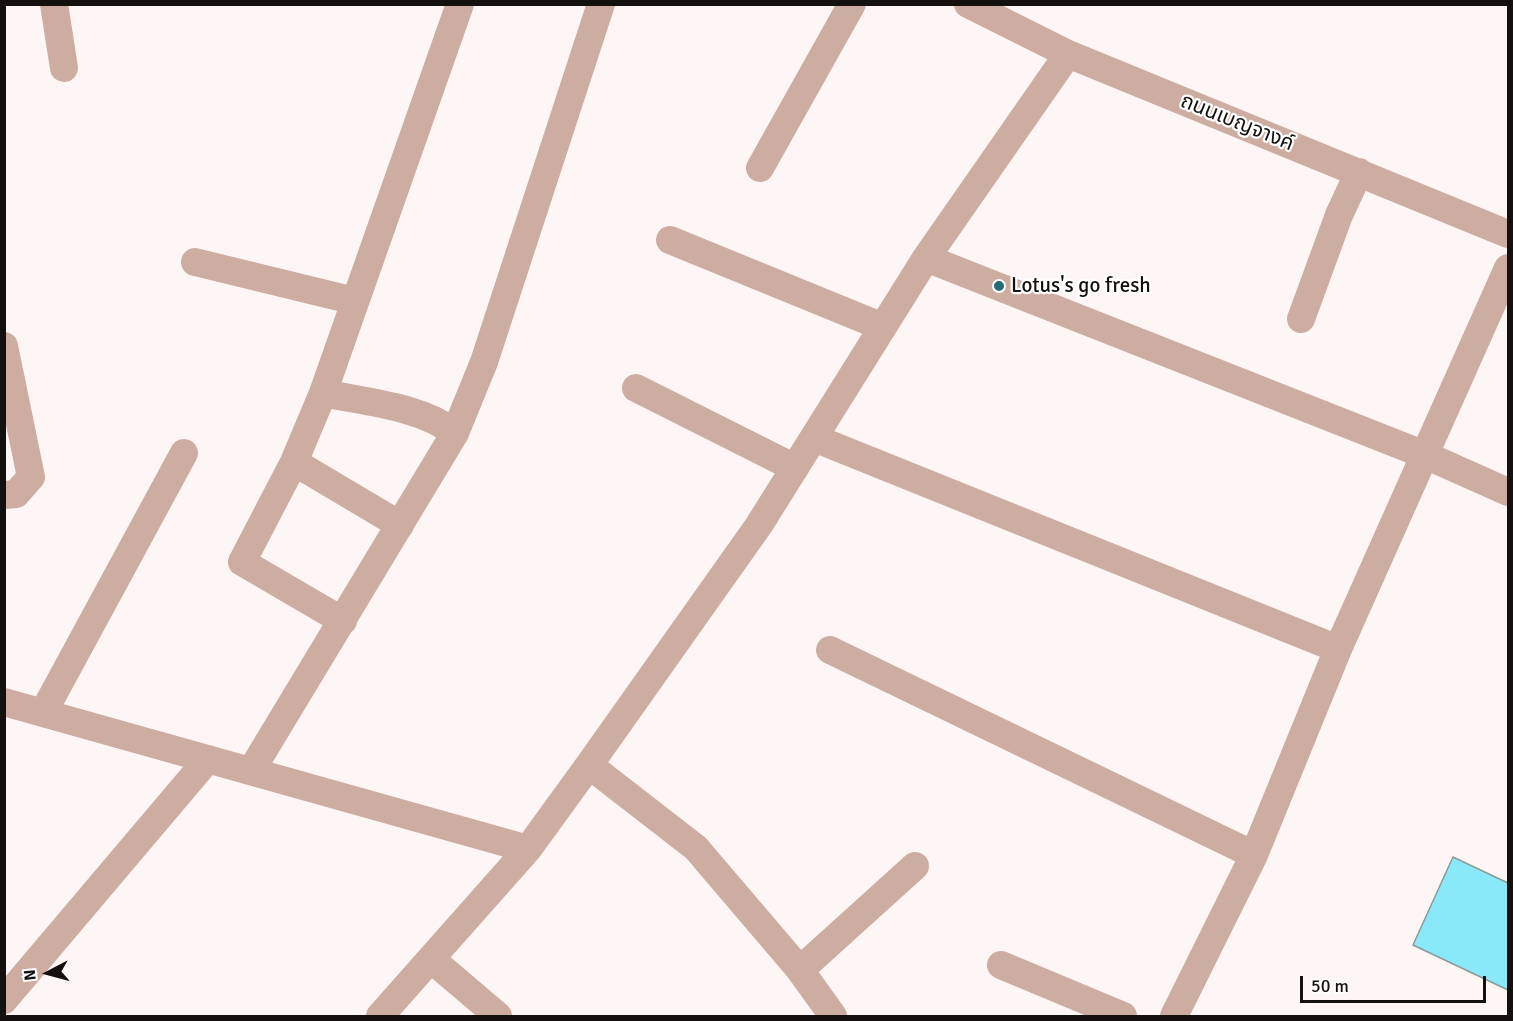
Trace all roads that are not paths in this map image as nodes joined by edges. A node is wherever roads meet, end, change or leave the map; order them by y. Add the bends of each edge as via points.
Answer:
1 (54, 4) edge
2 (460, 4) edge
3 (602, 4) edge
4 (852, 4) edge
5 (968, 4) edge
6 (1068, 54) junction
7 (64, 68) dead end
8 (760, 168) dead end
9 (1359, 172) junction
10 (1509, 234) edge
11 (670, 240) dead end
12 (926, 258) junction
13 (195, 262) dead end
14 (1509, 268) edge
15 (355, 301) junction
16 (1301, 319) dead end
17 (883, 327) junction
18 (4, 346) edge
19 (636, 388) dead end
20 (323, 393) junction
21 (456, 433) junction
22 (814, 438) junction
23 (184, 453) dead end
24 (1425, 455) junction
25 (294, 462) junction
26 (795, 468) junction
27 (1509, 492) edge
28 (4, 495) edge
29 (400, 525) junction
30 (343, 621) junction
31 (1338, 649) junction
32 (830, 650) dead end
33 (4, 702) edge
34 (43, 712) junction
35 (208, 759) junction
36 (589, 765) junction
37 (251, 771) junction
38 (528, 849) junction
39 (1254, 855) junction
40 (915, 866) dead end
41 (431, 959) junction
42 (1001, 965) dead end
43 (800, 970) junction
44 (4, 1000) edge
45 (380, 1017) edge
46 (498, 1017) edge
47 (833, 1017) edge
48 (1123, 1017) edge
49 (1174, 1017) edge

1 - 7 street
2 - 15 street
3 - 21 street via 484,362
4 - 8 street
5 - 6 street, ถนนเบญจางค์
6 - 9 street, ถนนเบญจางค์
6 - 12 street
9 - 10 street, ถนนเบญจางค์
9 - 16 street
11 - 17 street
12 - 17 street
12 - 24 street
13 - 15 street
14 - 24 street
15 - 20 street
17 - 22 street
18 - 28 street via 31,477 16,494
19 - 26 street
20 - 21 street via 410,412 440,422
20 - 25 street
21 - 29 street
22 - 26 street
22 - 31 street
23 - 34 street
24 - 27 street
24 - 31 street
25 - 29 street
25 - 30 street via 242,562
26 - 36 street
29 - 30 street
30 - 37 street
31 - 39 street
32 - 39 street
33 - 34 street
34 - 35 street
35 - 37 street
35 - 44 street
36 - 38 street
36 - 43 street via 696,848
37 - 38 street
38 - 41 street
39 - 49 street
40 - 43 street
41 - 45 street
41 - 46 street
42 - 48 street
43 - 47 street

